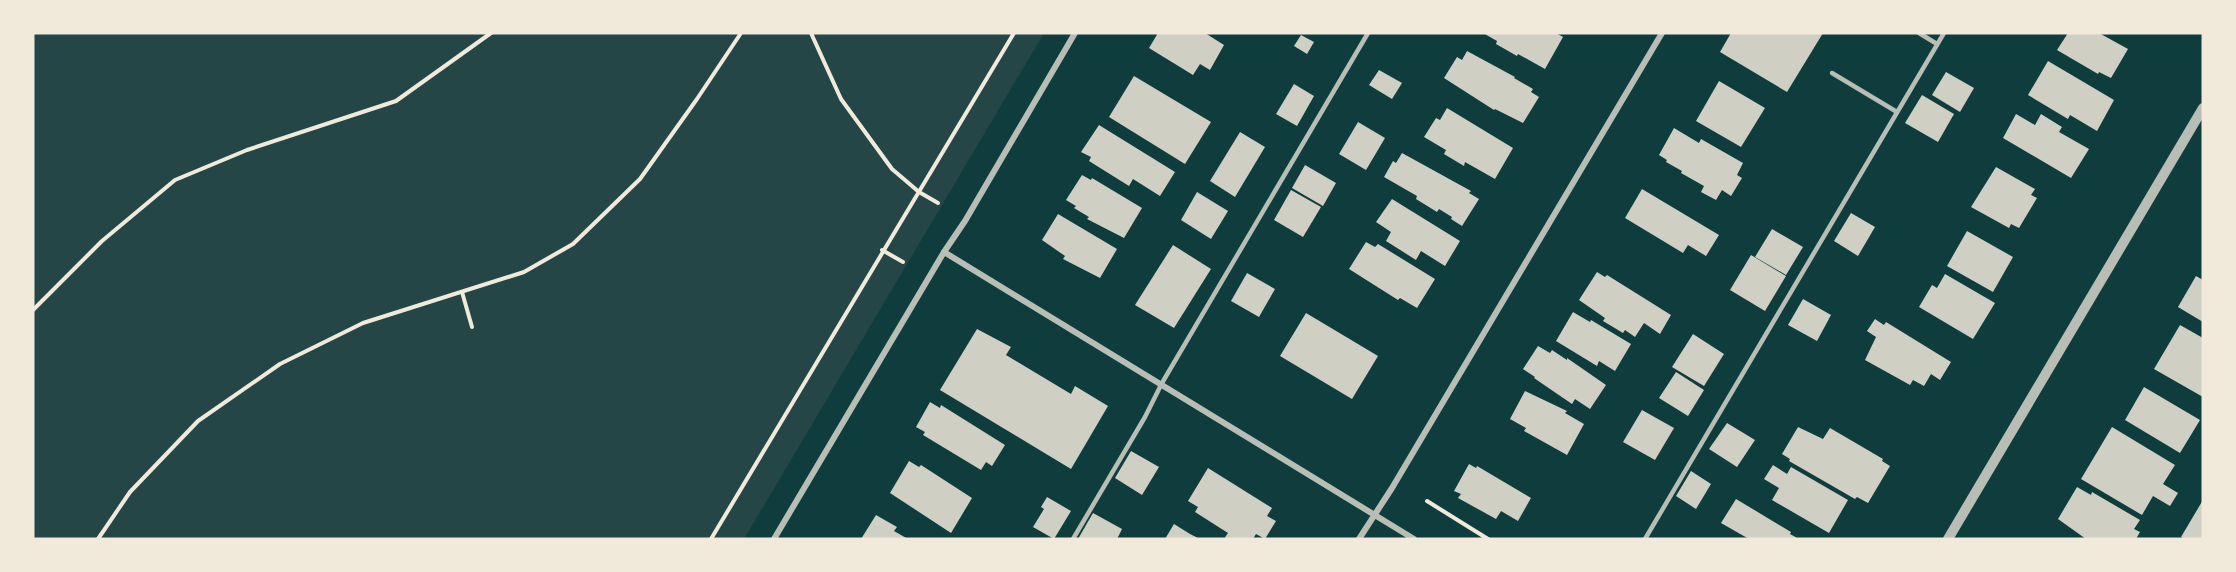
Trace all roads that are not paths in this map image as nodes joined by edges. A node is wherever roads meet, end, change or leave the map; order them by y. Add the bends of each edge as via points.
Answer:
1 (1075, 33) edge
2 (1368, 33) edge
3 (1662, 33) edge
4 (1919, 33) edge
5 (1944, 33) edge
6 (1937, 44) junction
7 (1832, 74) dead end
8 (2203, 108) edge
9 (1897, 112) junction
10 (944, 252) junction
11 (1162, 383) junction
12 (1374, 515) junction
13 (774, 539) edge
14 (1073, 539) edge
15 (1359, 539) edge
16 (1414, 539) edge
17 (1645, 539) edge
18 (1948, 539) edge

1 - 10 street
2 - 11 lane
3 - 12 street
4 - 6 lane
5 - 6 lane
6 - 9 lane
7 - 9 lane
8 - 18 street
9 - 17 lane
10 - 11 street
10 - 13 street
11 - 12 street
11 - 14 lane
12 - 15 street
12 - 16 street

